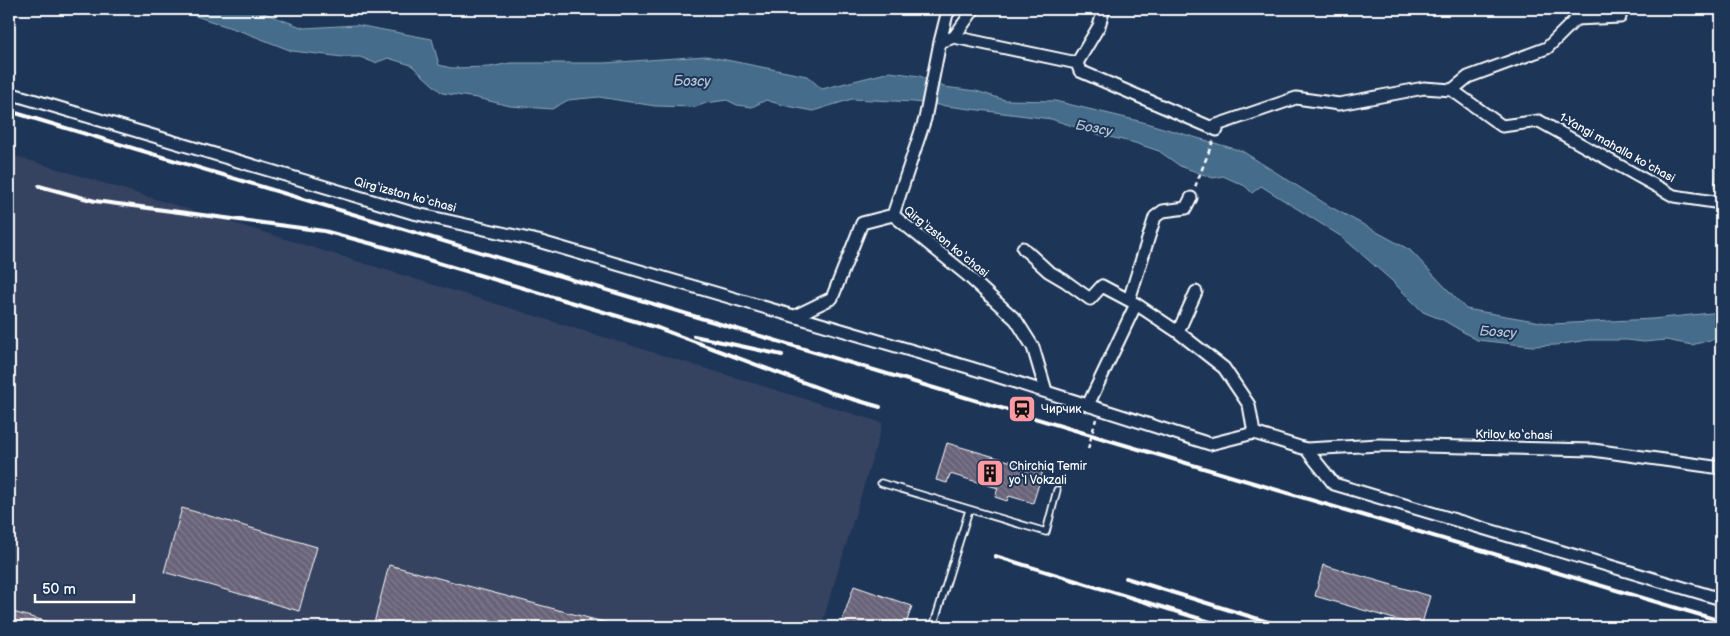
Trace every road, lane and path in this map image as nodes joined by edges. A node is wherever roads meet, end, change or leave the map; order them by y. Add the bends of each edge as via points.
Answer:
1 (951, 9) edge
2 (974, 9) edge
3 (1104, 9) edge
4 (1621, 9) edge
5 (954, 38) junction
6 (940, 42) junction
7 (1077, 63) junction
8 (1452, 90) junction
9 (9, 92) edge
10 (1214, 129) junction
11 (1191, 198) joint
12 (1721, 203) edge
13 (893, 215) junction
14 (1023, 248) dead end
15 (1196, 292) dead end
16 (1133, 302) junction
17 (795, 316) junction
18 (1178, 332) junction
19 (1046, 390) junction
20 (1094, 406) junction
21 (1254, 433) junction
22 (1088, 449) dead end
23 (1306, 449) junction
24 (1721, 468) edge
25 (881, 483) dead end
26 (1057, 490) dead end
27 (969, 510) junction
28 (1721, 599) edge
29 (933, 627) edge

1 - 6 street
2 - 5 street
3 - 7 street via 1099,26
4 - 8 street via 1620,16 1576,18 1547,48 1468,77
5 - 6 street
5 - 7 street
6 - 13 street via 924,119
7 - 10 street via 1080,71
8 - 10 street via 1424,88 1339,104 1296,98
8 - 12 street, 1-Yangi mahalla ko‘chasi via 1502,126 1539,121 1674,196
9 - 17 street, Qirg‘izston ko‘chasi via 413,213 538,241
10 - 11 path
11 - 16 street via 1186,208 1163,212 1155,217
13 - 17 street, Qirg‘izston ko‘chasi via 862,224 832,298
13 - 19 street, Qirg‘izston ko‘chasi via 967,274 1016,320 1032,347
14 - 16 street via 1090,299 1102,286
15 - 18 street
16 - 18 street
16 - 20 street
17 - 19 street, Qirg‘izston ko‘chasi
18 - 21 street via 1224,368 1249,405
19 - 20 street, Qirg‘izston ko‘chasi
20 - 21 street, Qirg‘izston ko‘chasi via 1210,444
20 - 22 path
21 - 23 street
23 - 24 street, Krilov ko‘chasi via 1379,445 1593,450
23 - 28 street via 1334,484
25 - 27 lane
26 - 27 lane via 1046,532
27 - 29 lane

